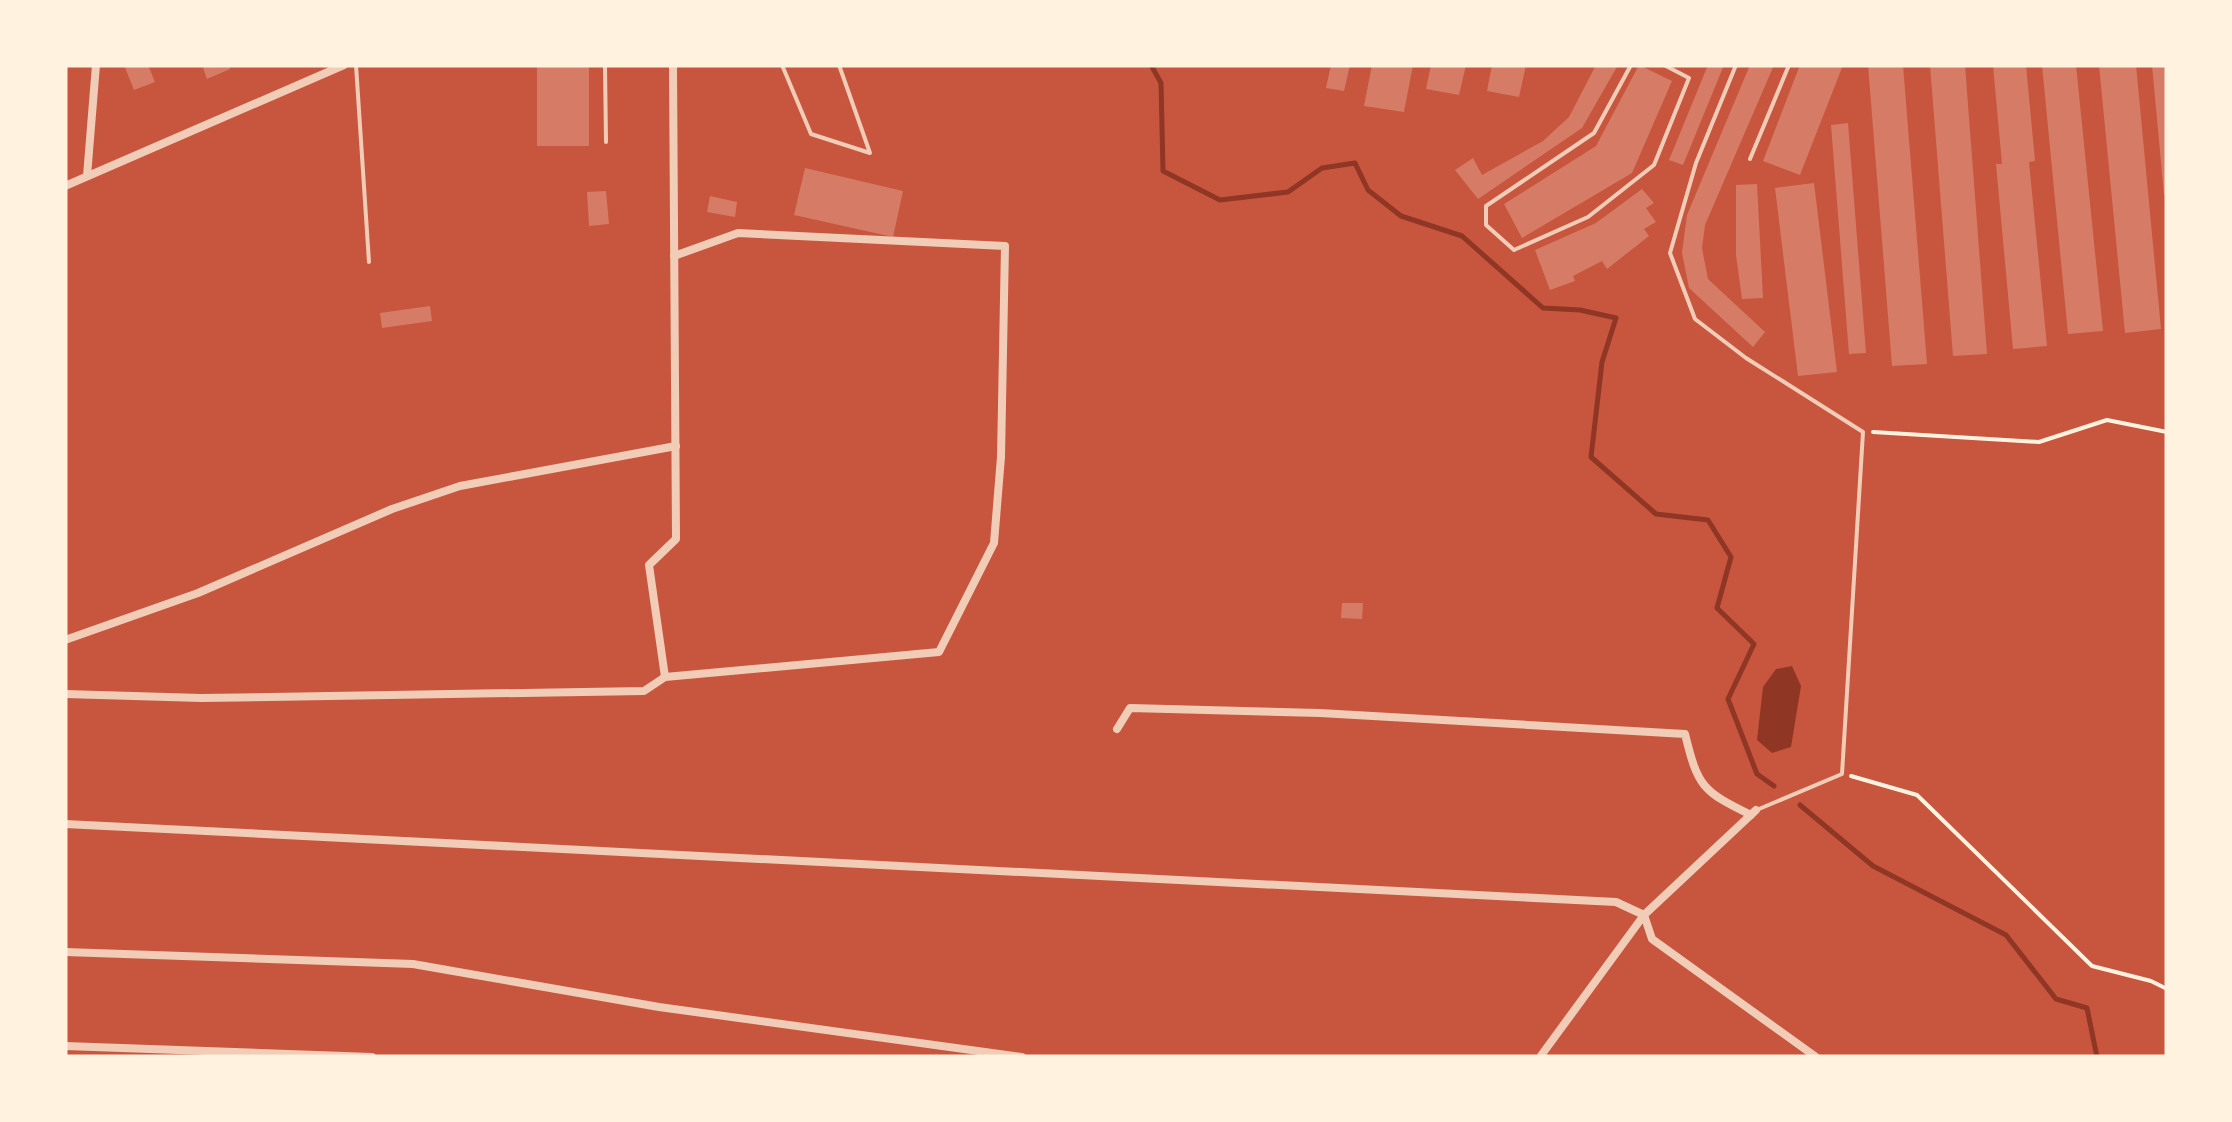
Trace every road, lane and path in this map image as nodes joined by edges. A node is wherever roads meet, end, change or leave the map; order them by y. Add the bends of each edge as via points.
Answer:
1 (96, 65) edge
2 (344, 65) edge
3 (356, 65) edge
4 (605, 65) edge
5 (673, 65) edge
6 (782, 65) edge
7 (839, 65) edge
8 (1631, 65) edge
9 (1664, 65) edge
10 (1736, 65) edge
11 (1788, 65) edge
12 (606, 142) dead end
13 (1750, 159) dead end
14 (88, 176) junction
15 (65, 186) edge
16 (674, 256) junction
17 (369, 262) dead end
18 (1863, 432) junction
19 (2167, 432) edge
20 (676, 446) junction
21 (65, 640) edge
22 (665, 676) junction
23 (65, 694) edge
24 (1117, 729) dead end
25 (1842, 774) junction
26 (1753, 812) junction
27 (65, 824) edge
28 (1644, 916) junction
29 (65, 952) edge
30 (2167, 989) edge
31 (65, 1046) edge
32 (372, 1057) edge
33 (1022, 1057) edge
34 (1540, 1057) edge
35 (1816, 1057) edge

1 - 14 street
2 - 14 street
3 - 17 lane
4 - 12 lane
5 - 16 street
6 - 7 lane via 811,134 870,152
8 - 9 lane via 1594,133 1486,206 1486,225 1514,250 1588,218 1654,165 1689,78
10 - 18 lane via 1696,163 1670,253 1695,319
11 - 13 lane
14 - 15 street
16 - 20 street
16 - 22 street via 738,233 1005,246 1001,457 994,543 940,652
18 - 19 path via 2039,442 2107,420
18 - 25 lane
20 - 21 street via 460,486
20 - 22 street via 676,539 649,565
22 - 23 street via 644,691
24 - 26 street via 1130,708 1685,734 1696,776 1715,797
25 - 26 lane
25 - 30 path via 1917,795 2092,966
26 - 28 street
27 - 28 street via 1616,902
28 - 34 street
28 - 35 street via 1652,939
29 - 33 street via 413,964 660,1007
31 - 32 street

